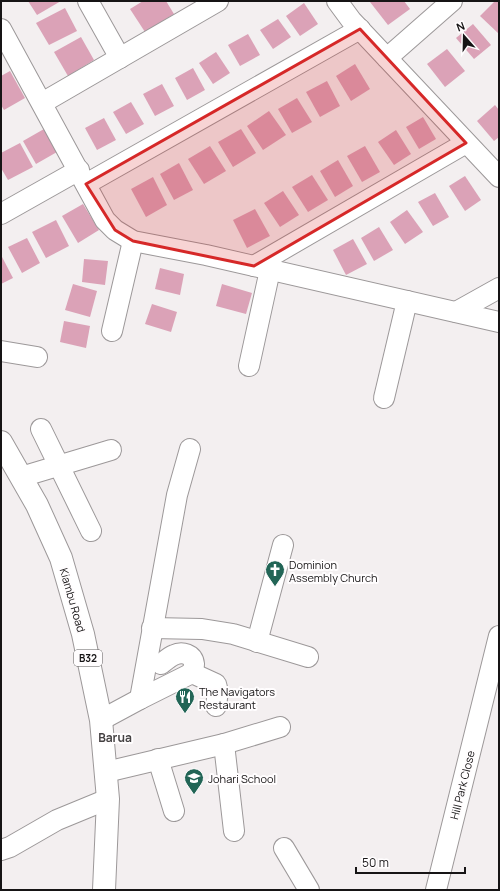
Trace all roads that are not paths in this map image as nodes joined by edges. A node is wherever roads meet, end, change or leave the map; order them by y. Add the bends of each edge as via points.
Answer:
1 (88, 1) edge
2 (218, 1) edge
3 (337, 1) edge
4 (452, 1) edge
5 (360, 29) junction
6 (3, 38) edge
7 (120, 58) junction
8 (387, 58) junction
9 (42, 103) junction
10 (466, 143) junction
11 (497, 170) edge
12 (82, 177) junction
13 (1, 214) edge
14 (133, 241) junction
15 (262, 268) junction
16 (499, 288) edge
17 (407, 301) junction
18 (456, 312) junction
19 (499, 322) edge
20 (112, 331) dead end
21 (1, 350) edge
22 (37, 356) dead end
23 (249, 366) dead end
24 (384, 398) dead end
25 (41, 429) dead end
26 (1, 442) edge
27 (190, 449) dead end
28 (111, 450) dead end
29 (59, 465) junction
30 (21, 477) junction
31 (92, 531) dead end
32 (283, 545) dead end
33 (152, 628) junction
34 (499, 636) edge
35 (257, 642) junction
36 (308, 657) dead end
37 (161, 664) dead end
38 (192, 673) junction
39 (140, 699) junction
40 (216, 706) dead end
41 (101, 720) junction
42 (280, 727) dead end
43 (224, 744) junction
44 (158, 759) junction
45 (106, 772) junction
46 (108, 799) junction
47 (174, 811) dead end
48 (234, 831) dead end
49 (284, 848) dead end
50 (1, 850) edge
51 (104, 890) edge
52 (309, 890) edge
53 (436, 890) edge

1 - 7 street
2 - 7 street
3 - 5 street
4 - 8 street
5 - 8 street
5 - 12 street
6 - 9 street
7 - 9 street
8 - 10 street
9 - 12 street
10 - 11 street
10 - 15 street
12 - 13 street
12 - 14 street via 105,220
14 - 15 street
14 - 20 street
15 - 17 street
15 - 23 street
16 - 18 street
17 - 18 street
17 - 24 street
18 - 19 street
21 - 22 street
25 - 29 street
26 - 30 highway, Kiambu Road / B32
27 - 33 street via 177,495
28 - 29 street
29 - 30 street
29 - 31 street
30 - 41 highway, Kiambu Road / B32 via 61,558 83,634
32 - 35 street
33 - 35 street via 202,629 232,634
33 - 39 street
34 - 53 street, Hill Park Close
35 - 36 street
37 - 38 street via 174,655 186,653 193,660
38 - 39 street
38 - 40 street via 216,684
39 - 41 street
41 - 45 highway, Kiambu Road / B32
42 - 43 street
43 - 44 street
43 - 48 street
44 - 45 street
44 - 47 street
45 - 46 highway, Kiambu Road / B32
46 - 50 street via 57,820
46 - 51 highway, Kiambu Road / B32
49 - 52 street

